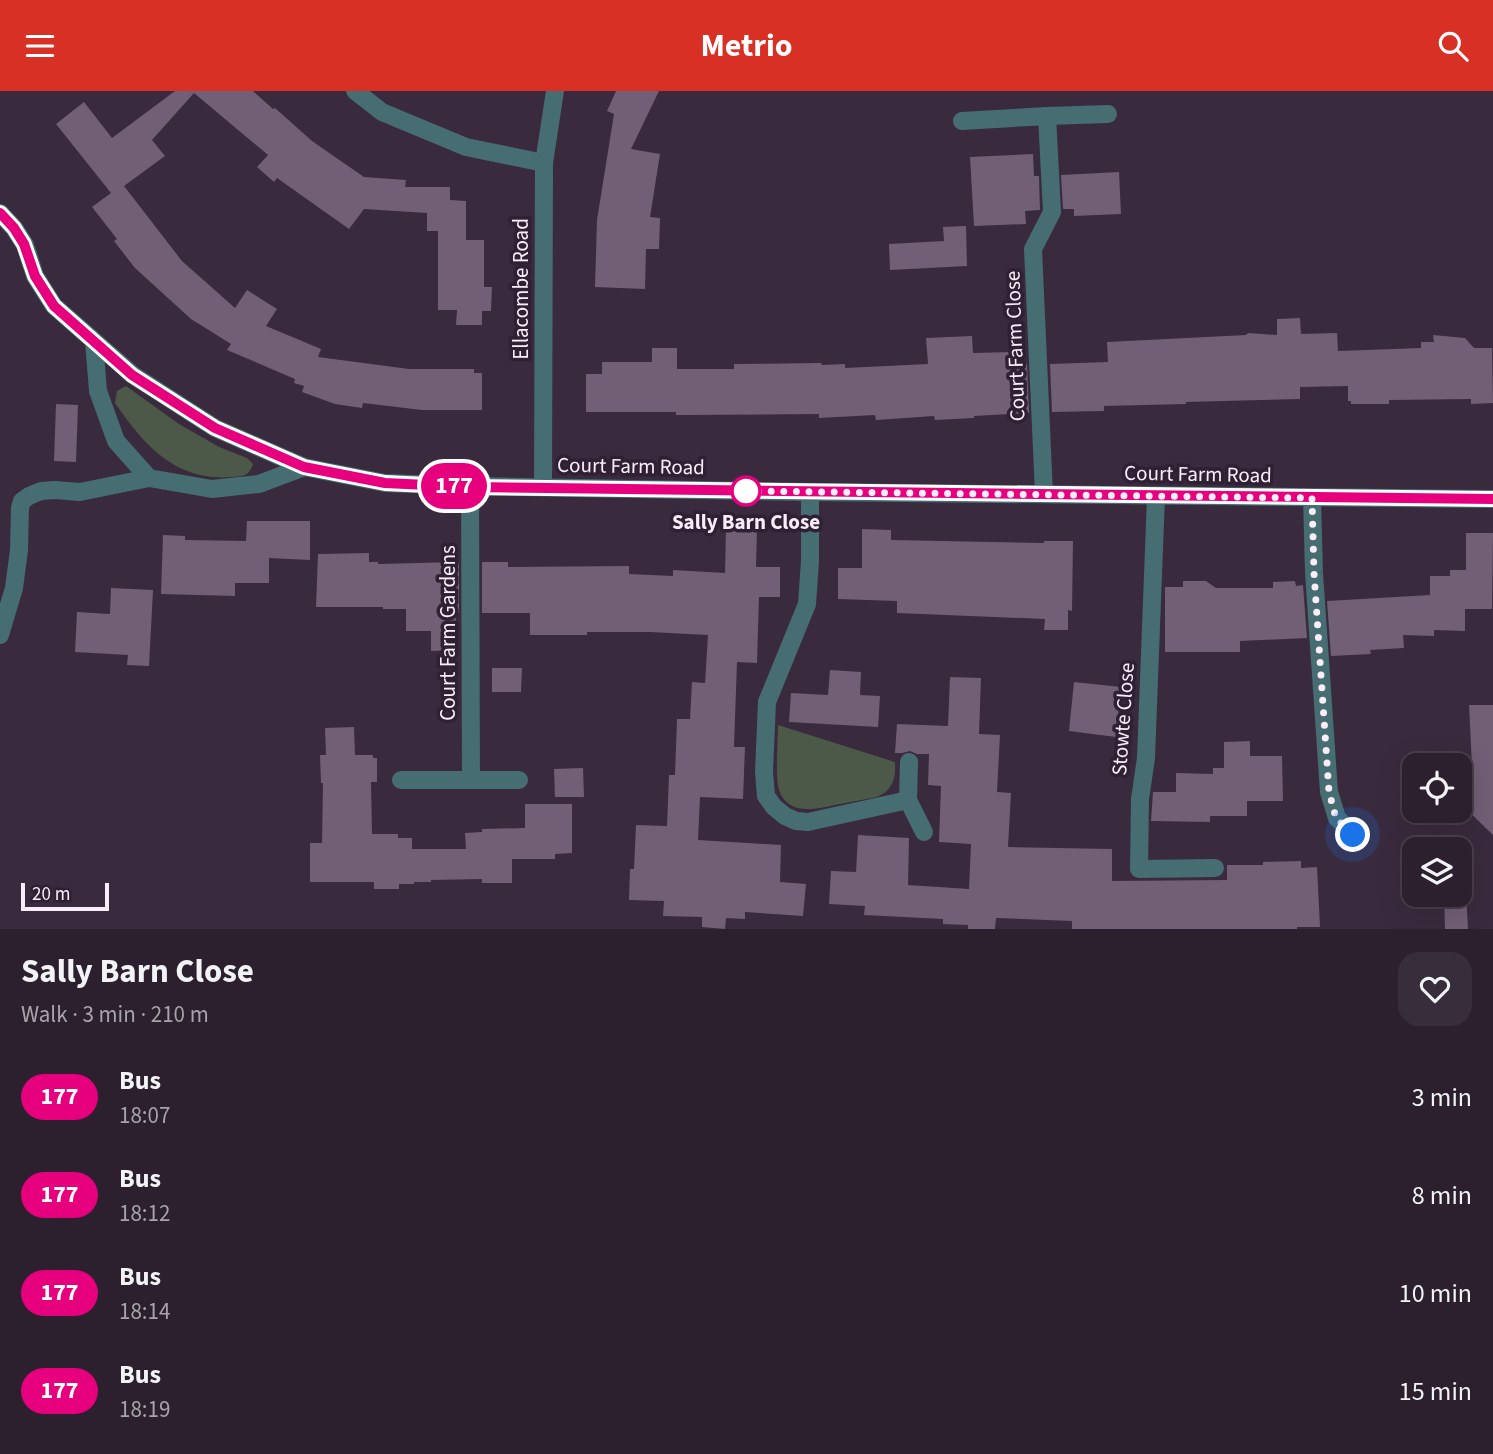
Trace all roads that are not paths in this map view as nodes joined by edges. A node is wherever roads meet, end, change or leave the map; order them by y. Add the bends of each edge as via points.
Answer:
1 (355, 91) edge
2 (555, 91) edge
3 (1108, 114) dead end
4 (1047, 117) junction
5 (962, 121) dead end
6 (544, 163) junction
7 (0, 213) edge
8 (94, 341) junction
9 (304, 467) junction
10 (149, 478) junction
11 (470, 487) junction
12 (543, 487) junction
13 (810, 492) junction
14 (1044, 494) junction
15 (1156, 496) junction
16 (1312, 498) junction
17 (1493, 499) edge
18 (0, 635) edge
19 (909, 762) dead end
20 (471, 780) junction
21 (401, 781) dead end
22 (519, 781) dead end
23 (908, 800) junction
24 (924, 832) dead end
25 (1353, 835) dead end
26 (1215, 868) dead end

1 - 6 street via 382,112 466,147
2 - 6 street, Ellacombe Road
3 - 4 street
4 - 5 street
4 - 14 street, Court Farm Close via 1052,212 1033,249
6 - 12 street, Ellacombe Road
7 - 8 street, Court Farm Road via 24,244 35,276 54,306
8 - 9 street, Court Farm Road via 132,375 215,428
8 - 10 street via 98,391 116,441
9 - 10 street via 259,485 212,489
9 - 11 street, Court Farm Road via 385,483
10 - 18 street via 80,492 41,491 22,501 15,588
11 - 12 street, Court Farm Road
11 - 20 street, Court Farm Gardens
12 - 13 street, Court Farm Road
13 - 14 street, Court Farm Road
13 - 23 street via 807,604 767,702 766,796 785,816 808,822
14 - 15 street, Court Farm Road
15 - 16 street, Court Farm Road
15 - 26 street, Stowte Close via 1139,869
16 - 17 street, Court Farm Road
16 - 25 street via 1329,792 1336,818
19 - 23 street
20 - 21 street
20 - 22 street
23 - 24 street

